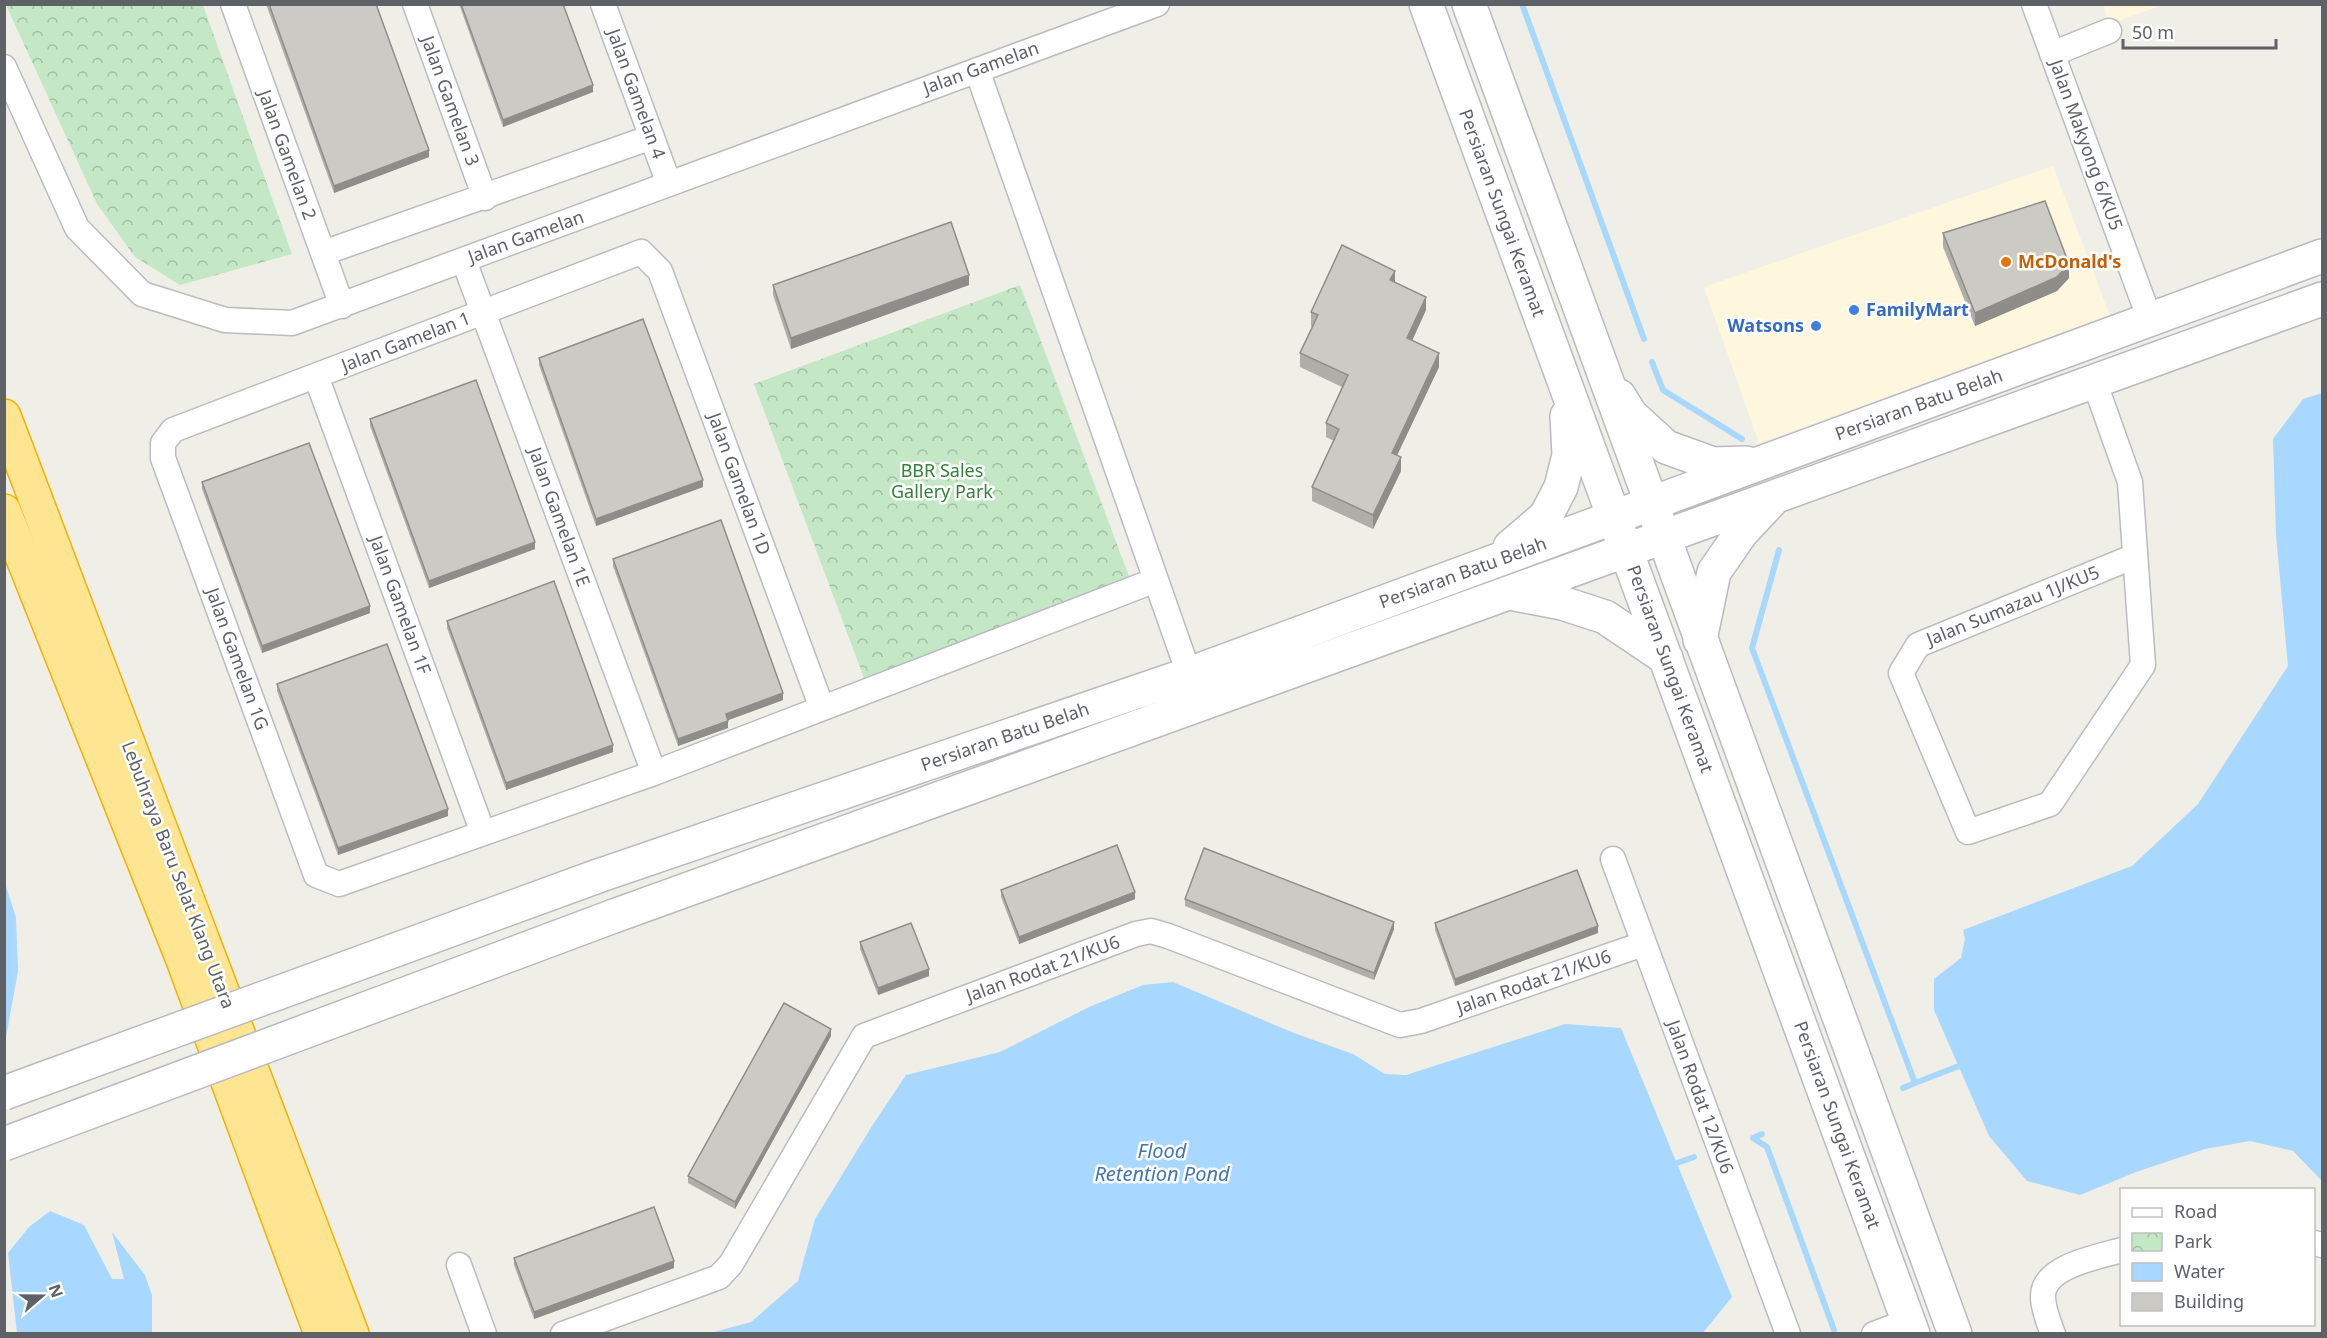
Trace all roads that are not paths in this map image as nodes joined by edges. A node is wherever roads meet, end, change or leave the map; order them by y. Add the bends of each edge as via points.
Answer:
1 (233, 4) edge
2 (415, 4) edge
3 (603, 4) edge
4 (1157, 4) edge
5 (1426, 4) edge
6 (1469, 4) edge
7 (2034, 4) edge
8 (2109, 31) dead end
9 (2052, 54) junction
10 (4, 67) edge
11 (976, 70) junction
12 (651, 137) junction
13 (669, 184) junction
14 (485, 198) junction
15 (323, 253) junction
16 (2322, 256) edge
17 (464, 261) junction
18 (651, 262) joint
19 (2322, 299) edge
20 (342, 306) junction
21 (483, 312) junction
22 (2150, 320) junction
23 (1601, 370) junction
24 (316, 376) junction
25 (2094, 381) junction
26 (1566, 386) junction
27 (4, 416) edge
28 (163, 443) joint
29 (1761, 463) junction
30 (1774, 497) junction
31 (1650, 504) junction
32 (4, 511) edge
33 (1614, 517) junction
34 (1662, 537) junction
35 (1626, 550) junction
36 (2135, 556) junction
37 (1492, 562) junction
38 (1156, 580) junction
39 (1510, 592) junction
40 (1700, 640) junction
41 (1666, 658) junction
42 (1189, 674) junction
43 (822, 708) junction
44 (1131, 729) junction
45 (654, 773) junction
46 (483, 833) junction
47 (1612, 859) dead end
48 (1643, 944) junction
49 (4, 1093) edge
50 (4, 1144) edge
51 (2120, 1250) edge
52 (459, 1265) dead end
53 (1911, 1327) edge
54 (321, 1334) edge
55 (352, 1334) edge
56 (484, 1334) edge
57 (563, 1334) edge
58 (1788, 1334) edge
59 (1874, 1334) edge
60 (1955, 1334) edge
61 (2054, 1334) edge

1 - 15 street, Jalan Gamelan 2
2 - 14 street, Jalan Gamelan 3
3 - 12 street, Jalan Gamelan 4
4 - 11 street, Jalan Gamelan
5 - 26 street, Persiaran Sungai Keramat
6 - 23 street
7 - 9 street, Jalan Makyong 6/KU5
8 - 9 street
9 - 22 street, Jalan Makyong 6/KU5
10 - 20 street, Jalan Gamelan via 77,228 142,294 225,320 292,323
11 - 13 street, Jalan Gamelan
11 - 38 street
12 - 13 street, Jalan Gamelan 4
12 - 14 street
13 - 17 street, Jalan Gamelan
14 - 15 street
15 - 20 street, Jalan Gamelan 2
16 - 22 street, Persiaran Batu Belah
17 - 20 street, Jalan Gamelan
17 - 21 street, Jalan Gamelan 1E
18 - 21 street, Jalan Gamelan 1 via 641,252
18 - 43 street, Jalan Gamelan 1D via 660,271
19 - 25 street, Persiaran Batu Belah
21 - 24 street, Jalan Gamelan 1
21 - 45 street, Jalan Gamelan 1E
22 - 29 street, Persiaran Batu Belah
23 - 29 street via 1631,415 1666,447 1713,464
23 - 31 street
24 - 28 street, Jalan Gamelan 1 via 173,430
24 - 46 street, Jalan Gamelan 1F
25 - 30 street, Persiaran Batu Belah
25 - 36 street, Jalan Sumazau 1J/KU5 via 2130,482
26 - 33 street, Persiaran Sungai Keramat
26 - 37 street via 1569,455 1561,487 1546,516
27 - 55 highway, Lebuhraya Baru Selat Klang Utara
28 - 46 street, Jalan Gamelan 1G via 163,458 316,875 339,884
29 - 31 street, Persiaran Batu Belah
30 - 34 street, Persiaran Batu Belah
30 - 40 street via 1741,533 1714,572
31 - 33 street, Persiaran Batu Belah
31 - 34 street
32 - 54 highway, Lebuhraya Baru Selat Klang Utara via 183,960
33 - 35 street, Persiaran Sungai Keramat
33 - 37 street, Persiaran Batu Belah
34 - 35 street, Persiaran Batu Belah
34 - 40 street
35 - 39 street, Persiaran Batu Belah
35 - 41 street, Persiaran Sungai Keramat
36 - 36 street, Jalan Sumazau 1J/KU5 via 2143,665 2050,804 1968,832 1901,673 1912,654 1918,645
37 - 42 street, Persiaran Batu Belah
38 - 42 street
38 - 43 street
39 - 41 street via 1605,617
39 - 44 street, Persiaran Batu Belah
40 - 60 street
41 - 53 street, Persiaran Sungai Keramat
42 - 44 street via 1180,699
42 - 49 street, Persiaran Batu Belah, bridge via 598,876
43 - 45 street
44 - 50 street, Persiaran Batu Belah, bridge via 614,916
45 - 46 street
47 - 48 street, Jalan Rodat 12/KU6
48 - 57 street, Jalan Rodat 21/KU6 via 1400,1025 1168,936 1151,931 1136,934 864,1036 731,1264 718,1277
48 - 58 street, Jalan Rodat 12/KU6
51 - 61 street via 2060,1270 2047,1280 2042,1296
52 - 56 street
53 - 59 street

